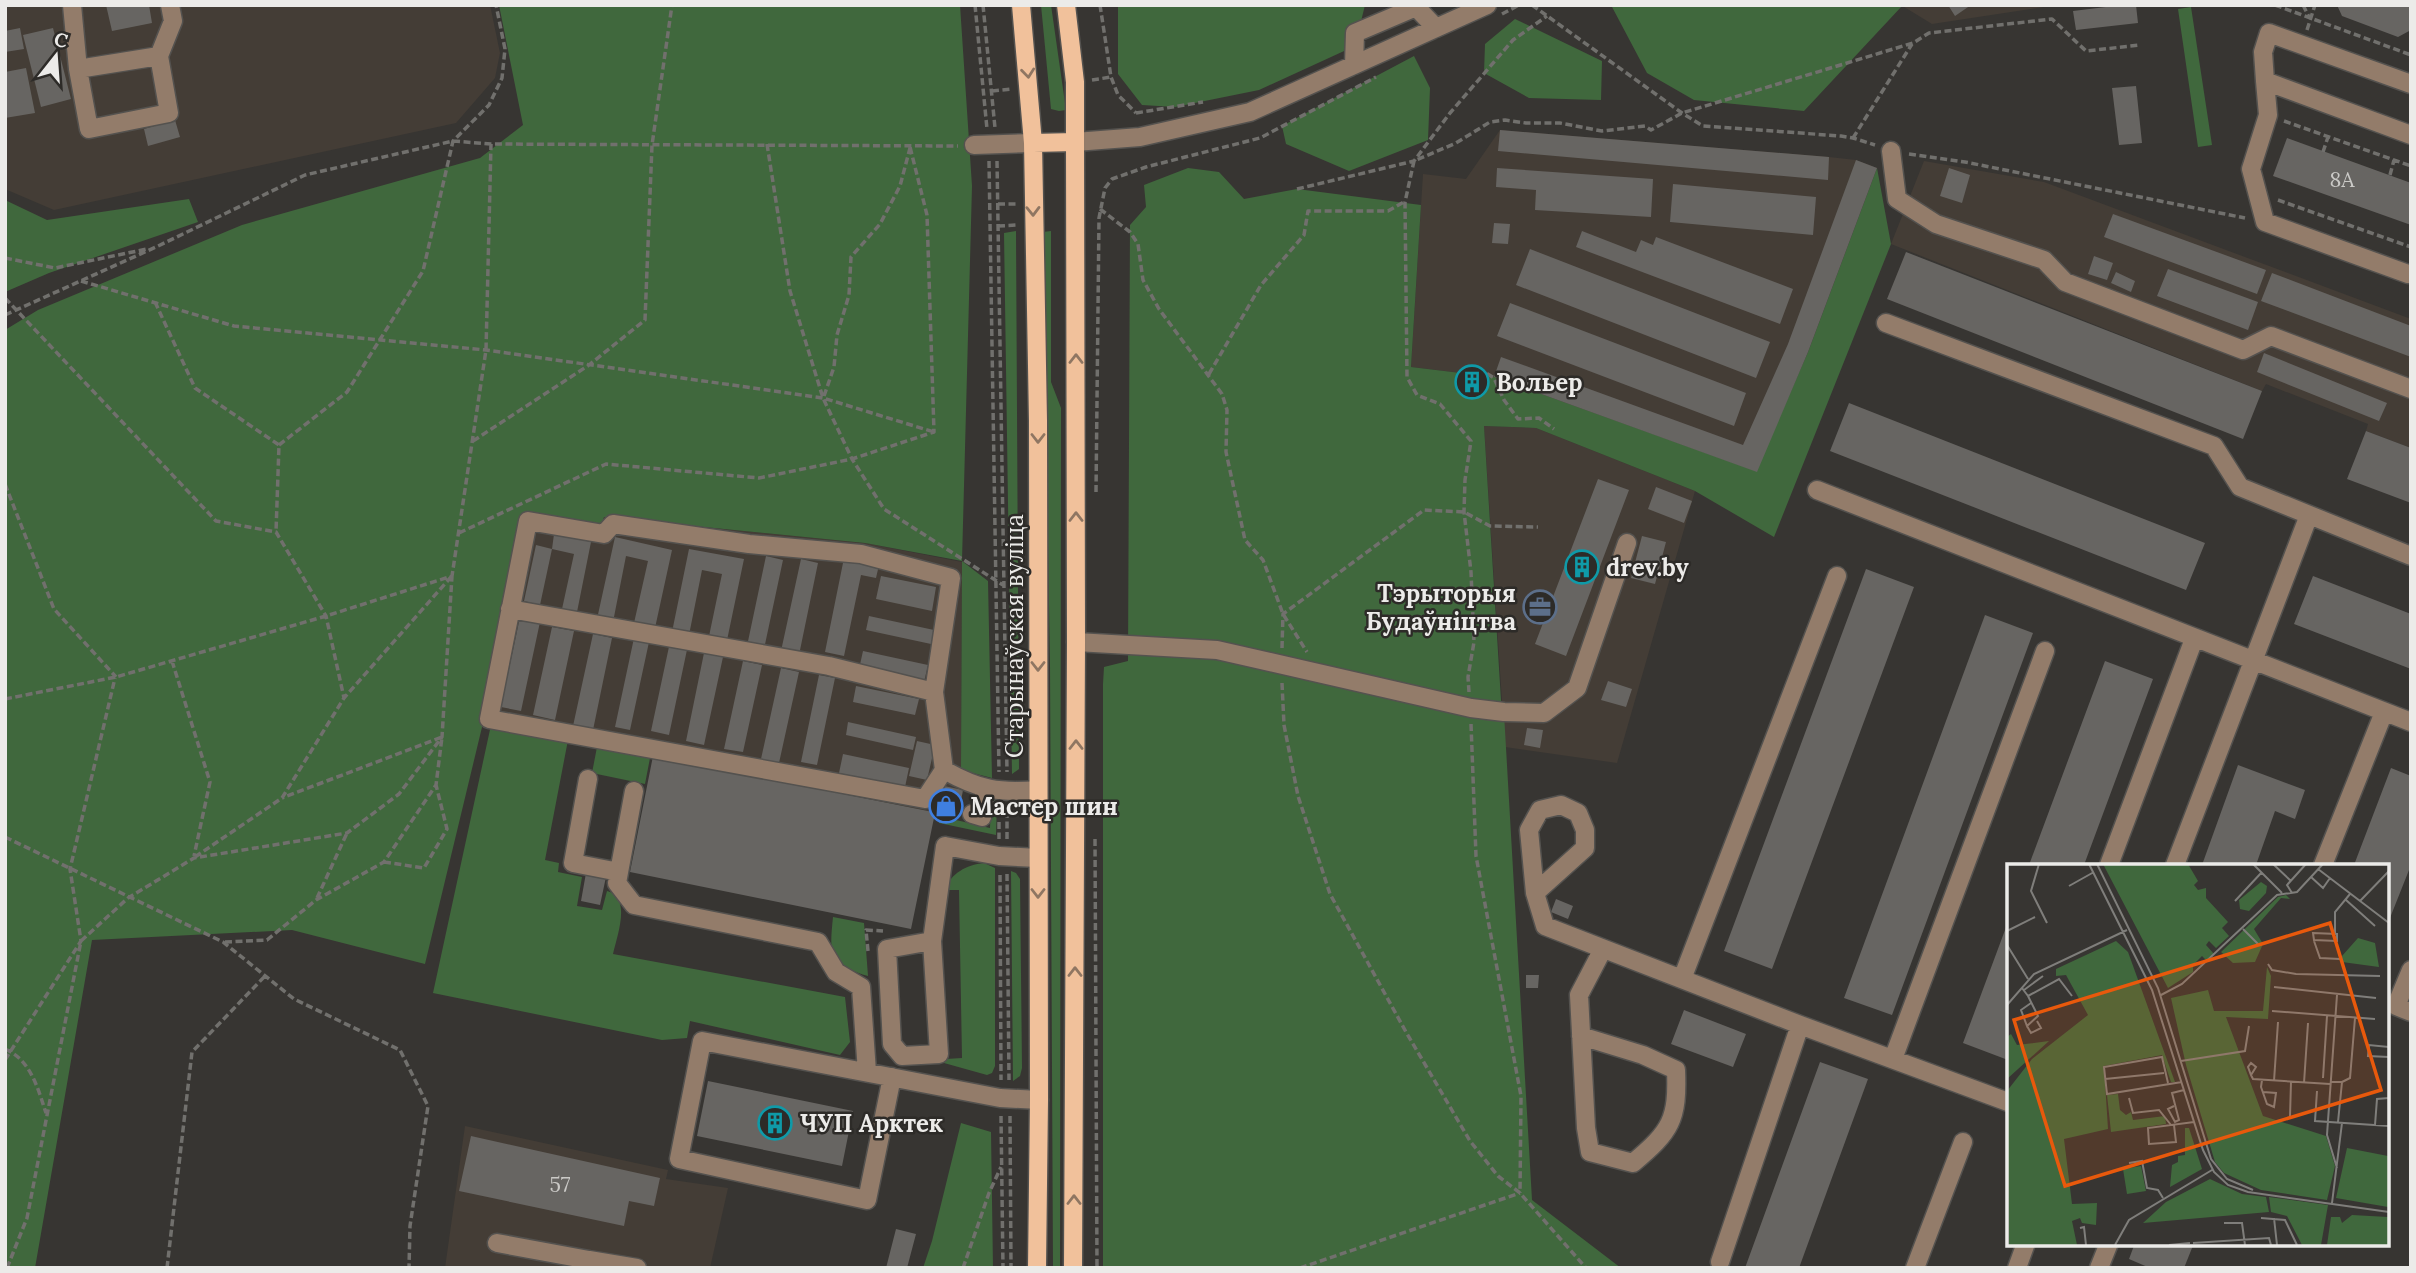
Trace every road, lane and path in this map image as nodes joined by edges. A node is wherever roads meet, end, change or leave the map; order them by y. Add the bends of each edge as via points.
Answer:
1 (72, 5) edge
2 (170, 5) edge
3 (496, 5) edge
4 (672, 5) edge
5 (975, 5) edge
6 (983, 5) edge
7 (1021, 5) edge
8 (1066, 5) edge
9 (1100, 5) edge
10 (1518, 5) edge
11 (2275, 5) edge
12 (2303, 5) edge
13 (2315, 5) edge
14 (1491, 11) edge
15 (1547, 16) dead end
16 (2310, 19) junction
17 (2308, 25) dead end
18 (1436, 28) junction
19 (1913, 43) junction
20 (2140, 45) dead end
21 (2410, 55) edge
22 (159, 56) junction
23 (2407, 62) dead end
24 (1354, 65) junction
25 (78, 69) junction
26 (1378, 75) dead end
27 (1111, 77) junction
28 (2265, 81) junction
29 (1075, 82) junction
30 (2411, 84) edge
31 (1030, 87) junction
32 (991, 91) junction
33 (1211, 101) dead end
34 (1136, 113) junction
35 (2276, 118) dead end
36 (2411, 135) edge
37 (2328, 136) junction
38 (1140, 137) junction
39 (1853, 138) dead end
40 (453, 141) junction
41 (1075, 142) junction
42 (1033, 143) junction
43 (491, 144) junction
44 (767, 144) junction
45 (652, 145) junction
46 (986, 145) junction
47 (910, 147) junction
48 (1891, 151) dead end
49 (2323, 152) dead end
50 (2394, 160) junction
51 (1414, 161) junction
52 (2411, 166) edge
53 (1146, 167) junction
54 (2389, 175) dead end
55 (1297, 189) dead end
56 (2274, 199) dead end
57 (1405, 202) junction
58 (1100, 209) junction
59 (156, 247) junction
60 (2411, 247) edge
61 (5, 258) edge
62 (2408, 274) dead end
63 (80, 280) junction
64 (5, 298) edge
65 (155, 302) junction
66 (17, 310) junction
67 (5, 315) edge
68 (1886, 323) dead end
69 (379, 340) junction
70 (486, 350) junction
71 (589, 365) junction
72 (1478, 368) dead end
73 (1209, 374) junction
74 (2411, 389) edge
75 (823, 398) junction
76 (1554, 429) dead end
77 (934, 432) junction
78 (473, 441) junction
79 (279, 445) junction
80 (852, 459) junction
81 (5, 484) edge
82 (1817, 490) dead end
83 (1095, 502) dead end
84 (1464, 512) junction
85 (2309, 515) junction
86 (1538, 527) dead end
87 (276, 532) junction
88 (459, 533) junction
89 (1627, 543) dead end
90 (2411, 555) edge
91 (452, 576) junction
92 (1837, 576) dead end
93 (996, 579) junction
94 (1003, 585) junction
95 (510, 609) junction
96 (1283, 614) junction
97 (326, 616) junction
98 (2194, 639) junction
99 (1076, 642) junction
100 (2045, 651) dead end
101 (1310, 655) dead end
102 (172, 661) junction
103 (2253, 662) junction
104 (1282, 665) junction
105 (116, 677) junction
106 (934, 692) junction
107 (344, 698) junction
108 (5, 699) edge
109 (1471, 709) junction
110 (2384, 712) junction
111 (2411, 722) edge
112 (442, 737) junction
113 (944, 770) junction
114 (588, 779) dead end
115 (436, 785) junction
116 (1038, 790) junction
117 (634, 791) dead end
118 (997, 791) junction
119 (282, 798) junction
120 (972, 814) dead end
121 (347, 833) junction
122 (5, 837) edge
123 (1095, 837) dead end
124 (1003, 855) junction
125 (194, 858) junction
126 (1038, 858) junction
127 (384, 862) junction
128 (2109, 864) edge
129 (2175, 864) edge
130 (2323, 864) edge
131 (70, 869) junction
132 (619, 872) junction
133 (1535, 893) junction
134 (128, 898) junction
135 (316, 900) junction
136 (82, 941) junction
137 (223, 942) junction
138 (932, 942) junction
139 (1603, 949) junction
140 (2411, 970) edge
141 (265, 975) junction
142 (1682, 979) junction
143 (2411, 1012) edge
144 (1800, 1025) junction
145 (1581, 1036) junction
146 (5, 1049) edge
147 (11, 1052) junction
148 (1893, 1059) junction
149 (5, 1060) edge
150 (867, 1072) junction
151 (892, 1077) junction
152 (1004, 1099) junction
153 (1040, 1100) junction
154 (2007, 1102) edge
155 (47, 1116) junction
156 (1963, 1142) dead end
157 (1002, 1166) junction
158 (1520, 1193) junction
159 (497, 1243) dead end
160 (2025, 1245) edge
161 (2108, 1245) edge
162 (1720, 1262) dead end
163 (588, 1264) edge
164 (7, 1268) edge
165 (167, 1268) edge
166 (409, 1268) edge
167 (637, 1268) edge
168 (963, 1268) edge
169 (1003, 1268) edge
170 (1011, 1268) edge
171 (1037, 1268) edge
172 (1073, 1268) edge
173 (1097, 1268) edge
174 (1300, 1268) edge
175 (1586, 1268) edge
176 (1915, 1268) edge
177 (2018, 1268) edge
178 (2099, 1268) edge

1 - 25 street
2 - 22 street via 173,21
3 - 40 path via 505,49 502,78 489,104
4 - 45 path
5 - 46 path
6 - 32 path
7 -> 31 main road, Старынаўская вуліца
8 - 29 main road
9 - 27 path
10 - 14 path
11 - 16 path
12 - 16 path
13 - 16 path
14 - 18 street
15 - 51 path via 1513,40
16 - 17 path
16 - 21 path
18 - 24 street
18 - 24 street via 1416,7 1355,33
19 - 20 path via 1929,33 2052,19 2086,51
19 - 39 path
19 - 51 path via 1682,113 1651,130 1645,126 1602,131 1505,120 1490,122
21 - 23 path
22 - 25 street
22 - 25 street via 169,113 89,130
24 - 38 street via 1250,112
26 - 53 path via 1260,138
27 - 29 path
27 - 34 path via 1118,95
28 - 30 street via 2263,52 2269,33
28 - 36 street
28 - 62 street via 2268,115 2251,169 2265,222
29 - 41 main road
31 - 32 path
31 - 42 main road, Старынаўская вуліца
32 - 46 path
33 - 34 path
34 - 38 path
35 - 37 path
37 - 49 path
37 - 50 path
38 - 41 street
38 - 53 path
40 - 43 path
40 - 59 path via 305,175
40 - 69 path via 423,271
41 - 42 main road
99 -> 41 main road
42 - 46 street
42 -> 116 main road, Старынаўская вуліца
43 - 45 path
43 - 70 path
44 - 45 path
44 - 47 path
44 - 75 path via 790,291
45 - 71 path via 645,320
46 - 47 path
46 - 93 path
46 - 94 path
47 - 75 path via 901,186 880,223 851,257 849,295
47 - 77 path via 927,215
48 - 74 street via 1897,199 1936,224 2044,260 2065,282 2243,350 2271,336
50 - 52 path
50 - 54 path
51 - 55 path
51 - 57 path
53 - 58 path via 1112,178
56 - 60 path
57 - 73 path via 1388,211 1308,211 1304,235 1261,285
57 - 84 path via 1407,377 1418,394 1440,404 1471,441
58 - 73 path via 1138,244 1143,281
58 - 83 path
59 - 61 path via 55,268
59 - 63 path
63 - 65 path
63 - 66 path
64 - 66 path
65 - 69 path via 234,326
65 - 79 path via 195,388
66 - 67 path
66 - 87 path via 216,522
68 - 85 street via 2214,446 2240,487
69 - 70 path
69 - 79 path via 347,392
70 - 71 path
70 - 78 path
71 - 75 path
71 - 78 path
72 - 76 path via 1494,378 1518,419 1539,418
73 - 96 path via 1227,410 1226,452 1245,540 1263,560
75 - 77 path
75 - 80 path
77 - 80 path
78 - 88 path
79 - 87 path
80 - 88 path via 759,478 606,464
80 - 93 path via 884,509
81 - 105 path via 54,610
82 - 98 street
84 - 86 path via 1490,526
84 - 96 path via 1424,510
84 - 109 path via 1474,642 1468,677
85 - 90 street
85 - 103 street
87 - 97 path
88 - 91 path
89 - 109 street via 1577,688 1544,712
91 - 97 path
91 - 107 path
91 - 112 path
92 - 142 street
93 - 94 path
93 - 118 path
94 - 118 path
95 - 106 street via 829,666
95 - 106 street via 528,521 604,534 613,524 749,544 861,554 951,578
95 - 113 street via 489,719 925,799
96 - 101 path
96 - 104 path
97 - 102 path
97 - 107 path
98 - 103 street
98 - 128 street
99 - 104 street via 1217,650
172 -> 99 main road
100 - 148 street
102 - 105 path
102 - 125 path via 210,782
103 - 110 street
103 - 129 street
104 - 109 street
104 - 158 path via 1284,725 1298,796 1329,894 1470,1141 1498,1177
105 - 108 path
105 - 131 path
106 - 113 street
107 - 119 path
109 - 158 path via 1476,856 1521,1096
110 - 111 street
110 - 130 street
112 - 115 path
112 - 119 path
112 - 121 path via 399,794
113 - 118 street
114 - 132 street via 573,863
115 - 127 path
115 - 127 path via 447,829 424,868
116 - 118 street
116 - 126 main road, Старынаўская вуліца
117 - 132 street
118 - 120 street via 982,817
118 - 124 path
118 - 124 path
119 - 125 path
121 - 125 path
121 - 135 path
122 - 131 path
123 - 173 path
124 - 126 street
124 - 138 street via 945,846
124 - 152 path
124 - 152 path
125 - 134 path
126 -> 153 main road, Старынаўская вуліца
127 - 135 path
131 - 134 path
131 - 136 path
132 - 150 street via 617,883 634,905 818,942 836,972 861,986
133 - 133 street via 1585,848 1585,830 1578,813 1561,805 1541,810 1529,830
133 - 139 street via 1545,926
134 - 136 path
134 - 137 path
135 - 137 path via 267,940
136 - 147 path
136 - 155 path
137 - 141 path
138 - 138 street via 939,1054 902,1056 892,1044 887,949
139 - 142 street
139 - 145 street via 1578,995
140 - 143 street via 2396,1006
141 - 165 path via 192,1052
141 - 166 path via 294,999 400,1050 428,1106 410,1226
142 - 144 street
144 - 148 street
144 - 162 street
145 - 145 street via 1590,1152 1633,1163 1662,1138 1677,1102 1676,1070
146 - 147 path
147 - 149 path
147 - 155 path via 34,1075
148 - 154 street
150 - 151 street
150 - 151 street via 702,1041 679,1159 867,1200
151 - 152 street
152 - 153 street
152 - 157 path
152 - 170 path
153 - 171 main road, Старынаўская вуліца
155 - 164 path via 27,1218
156 - 176 street
157 - 168 path
157 - 169 path
158 - 174 path
158 - 175 path
159 - 163 street
160 - 177 street
161 - 178 street
163 - 167 street

